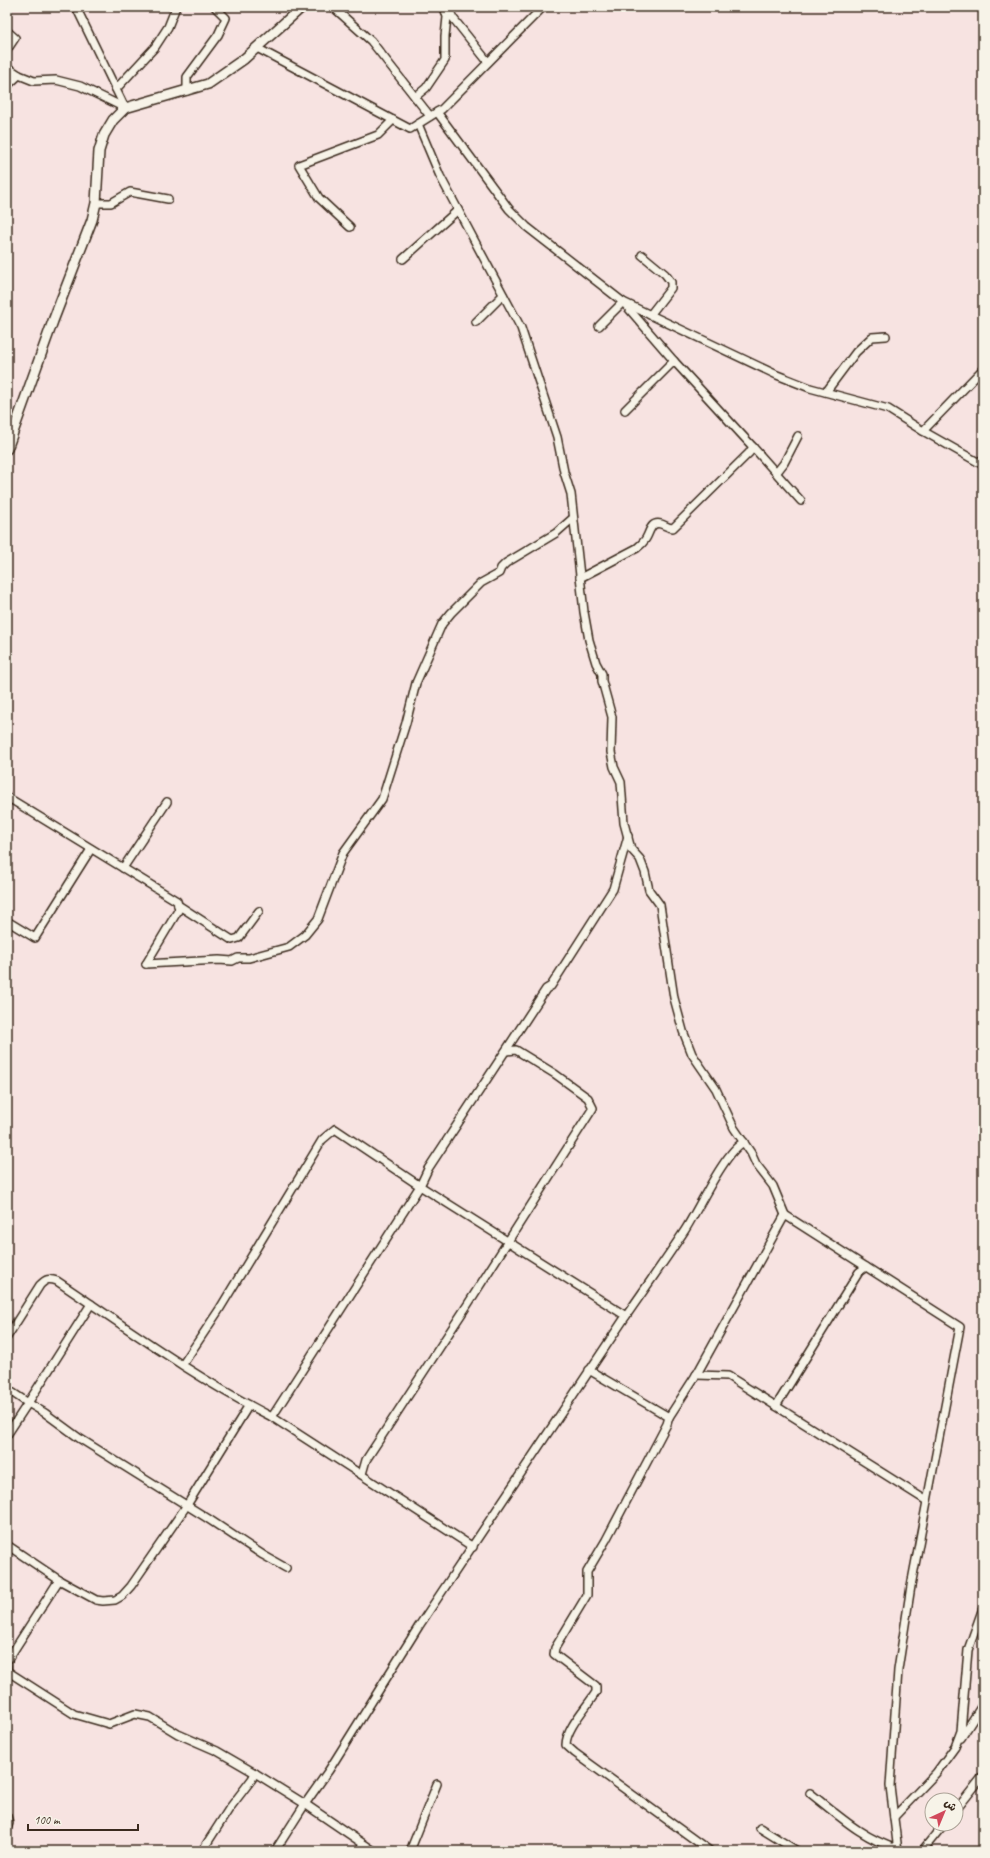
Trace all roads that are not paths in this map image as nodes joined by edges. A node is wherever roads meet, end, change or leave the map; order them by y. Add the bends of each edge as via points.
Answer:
1 (76, 7) edge
2 (176, 7) edge
3 (302, 7) edge
4 (333, 7) edge
5 (444, 7) edge
6 (448, 7) edge
7 (543, 7) edge
8 (218, 8) edge
9 (7, 31) edge
10 (257, 48) junction
11 (7, 50) edge
12 (488, 62) junction
13 (7, 67) edge
14 (19, 75) junction
15 (7, 86) edge
16 (116, 89) junction
17 (187, 91) junction
18 (415, 97) junction
19 (125, 108) junction
20 (438, 112) junction
21 (430, 116) junction
22 (393, 120) junction
23 (418, 124) junction
24 (168, 199) dead end
25 (96, 203) junction
26 (458, 210) junction
27 (350, 228) dead end
28 (642, 255) dead end
29 (403, 259) dead end
30 (503, 295) junction
31 (624, 302) junction
32 (650, 314) junction
33 (476, 322) dead end
34 (599, 326) dead end
35 (886, 336) dead end
36 (674, 361) junction
37 (983, 369) edge
38 (826, 392) junction
39 (626, 410) dead end
40 (923, 432) junction
41 (798, 436) dead end
42 (753, 447) junction
43 (7, 449) edge
44 (983, 465) edge
45 (777, 472) junction
46 (801, 501) dead end
47 (573, 518) junction
48 (580, 578) junction
49 (7, 797) edge
50 (167, 802) dead end
51 (628, 836) junction
52 (91, 849) junction
53 (123, 868) junction
54 (178, 905) junction
55 (259, 911) dead end
56 (7, 921) edge
57 (506, 1051) junction
58 (744, 1142) junction
59 (420, 1186) junction
60 (785, 1216) junction
61 (508, 1242) junction
62 (866, 1267) junction
63 (91, 1304) junction
64 (626, 1316) junction
65 (7, 1337) edge
66 (183, 1364) junction
67 (589, 1370) junction
68 (696, 1375) junction
69 (7, 1389) edge
70 (28, 1403) junction
71 (249, 1405) junction
72 (776, 1406) junction
73 (272, 1417) junction
74 (669, 1417) junction
75 (7, 1435) edge
76 (362, 1474) junction
77 (927, 1501) junction
78 (187, 1505) junction
79 (7, 1544) edge
80 (473, 1547) junction
81 (286, 1568) dead end
82 (59, 1580) junction
83 (983, 1608) edge
84 (7, 1661) edge
85 (7, 1666) edge
86 (983, 1704) edge
87 (955, 1747) junction
88 (254, 1773) junction
89 (983, 1776) edge
90 (437, 1784) dead end
91 (810, 1793) dead end
92 (964, 1800) edge
93 (305, 1804) junction
94 (7, 1816) edge
95 (894, 1817) junction
96 (760, 1828) dead end
97 (7, 1829) edge
98 (937, 1832) edge
99 (898, 1850) edge
100 (202, 1851) edge
101 (276, 1851) edge
102 (374, 1851) edge
103 (410, 1851) edge
104 (710, 1851) edge
105 (797, 1851) edge
106 (922, 1851) edge

1 - 16 street
2 - 16 street via 168,27 155,47
3 - 10 street
4 - 18 street via 371,41
5 - 18 street via 447,17 445,60 426,88
6 - 12 street via 453,18
7 - 12 street
8 - 17 street via 226,18 218,34 187,77
9 - 11 street via 15,38
10 - 17 street via 208,84
10 - 22 street
12 - 20 street
13 - 14 street
14 - 15 street
14 - 19 street via 34,81 56,80 80,86
16 - 19 street
17 - 19 street
18 - 21 street
19 - 25 street via 113,120 104,135 99,151
20 - 21 street
20 - 31 street via 509,209 527,227
21 - 23 street
22 - 23 street via 410,129
22 - 27 street via 378,135 299,165 319,198
23 - 26 street
24 - 25 street via 130,192 111,203
25 - 43 street via 92,220
26 - 29 street
26 - 30 street
28 - 32 street via 671,282 671,288
30 - 33 street
30 - 47 street via 521,328 531,355 571,494
31 - 32 street
31 - 34 street
31 - 36 street
32 - 38 street via 777,375
35 - 38 street via 872,337 856,352
36 - 39 street
36 - 42 street
37 - 40 street
38 - 40 street via 888,409
40 - 44 street
41 - 45 street
42 - 45 street
42 - 48 street via 673,528 654,524 644,542 637,548
45 - 46 street
47 - 48 street
47 - 54 street via 556,533 506,563 499,573 481,583 442,624 416,683 382,799 344,853 318,919 305,935 289,947 249,958 232,961 146,964 179,909
48 - 51 street via 590,640 602,674 612,717 611,752 614,767 622,782 624,823
49 - 52 street
50 - 53 street
51 - 57 street via 613,889
51 - 58 street via 631,849 640,859 649,890 660,905 674,998 683,1031 692,1054 716,1089 734,1128
52 - 53 street
52 - 56 street via 35,938
53 - 54 street via 176,901
54 - 55 street via 232,940 239,938
57 - 59 street via 428,1169
57 - 61 street via 516,1050 555,1074 588,1098 593,1108
58 - 60 street via 756,1164 773,1186
58 - 64 street via 738,1145 724,1165 685,1230
59 - 61 street
59 - 66 street via 335,1129 329,1133 322,1140 223,1304
59 - 73 street
60 - 62 street
60 - 68 street
61 - 64 street
61 - 76 street via 366,1460
62 - 72 street via 859,1272
62 - 77 street via 960,1328
63 - 65 street via 57,1281 45,1280
63 - 66 street
63 - 70 street
64 - 67 street
66 - 71 street
67 - 74 street
67 - 80 street
68 - 72 street via 728,1376
68 - 74 street
69 - 70 street
70 - 75 street
70 - 78 street
71 - 73 street
71 - 78 street
72 - 77 street
73 - 76 street
74 - 104 street via 587,1572 587,1595 555,1648 554,1654 596,1686 596,1692 566,1737 566,1745
76 - 80 street
77 - 95 street via 910,1586 898,1670 890,1786
78 - 81 street
78 - 82 street via 122,1596 102,1602
79 - 82 street
80 - 93 street
82 - 84 street
83 - 87 street via 968,1650 961,1731
85 - 88 street via 8,1671 74,1714 109,1724 136,1714 150,1717
86 - 87 street
87 - 95 street via 936,1773
88 - 93 street
88 - 100 street
89 - 92 street
90 - 103 street
91 - 99 street via 859,1832
93 - 101 street
93 - 102 street
94 - 97 street
95 - 99 street
96 - 105 street
98 - 106 street

